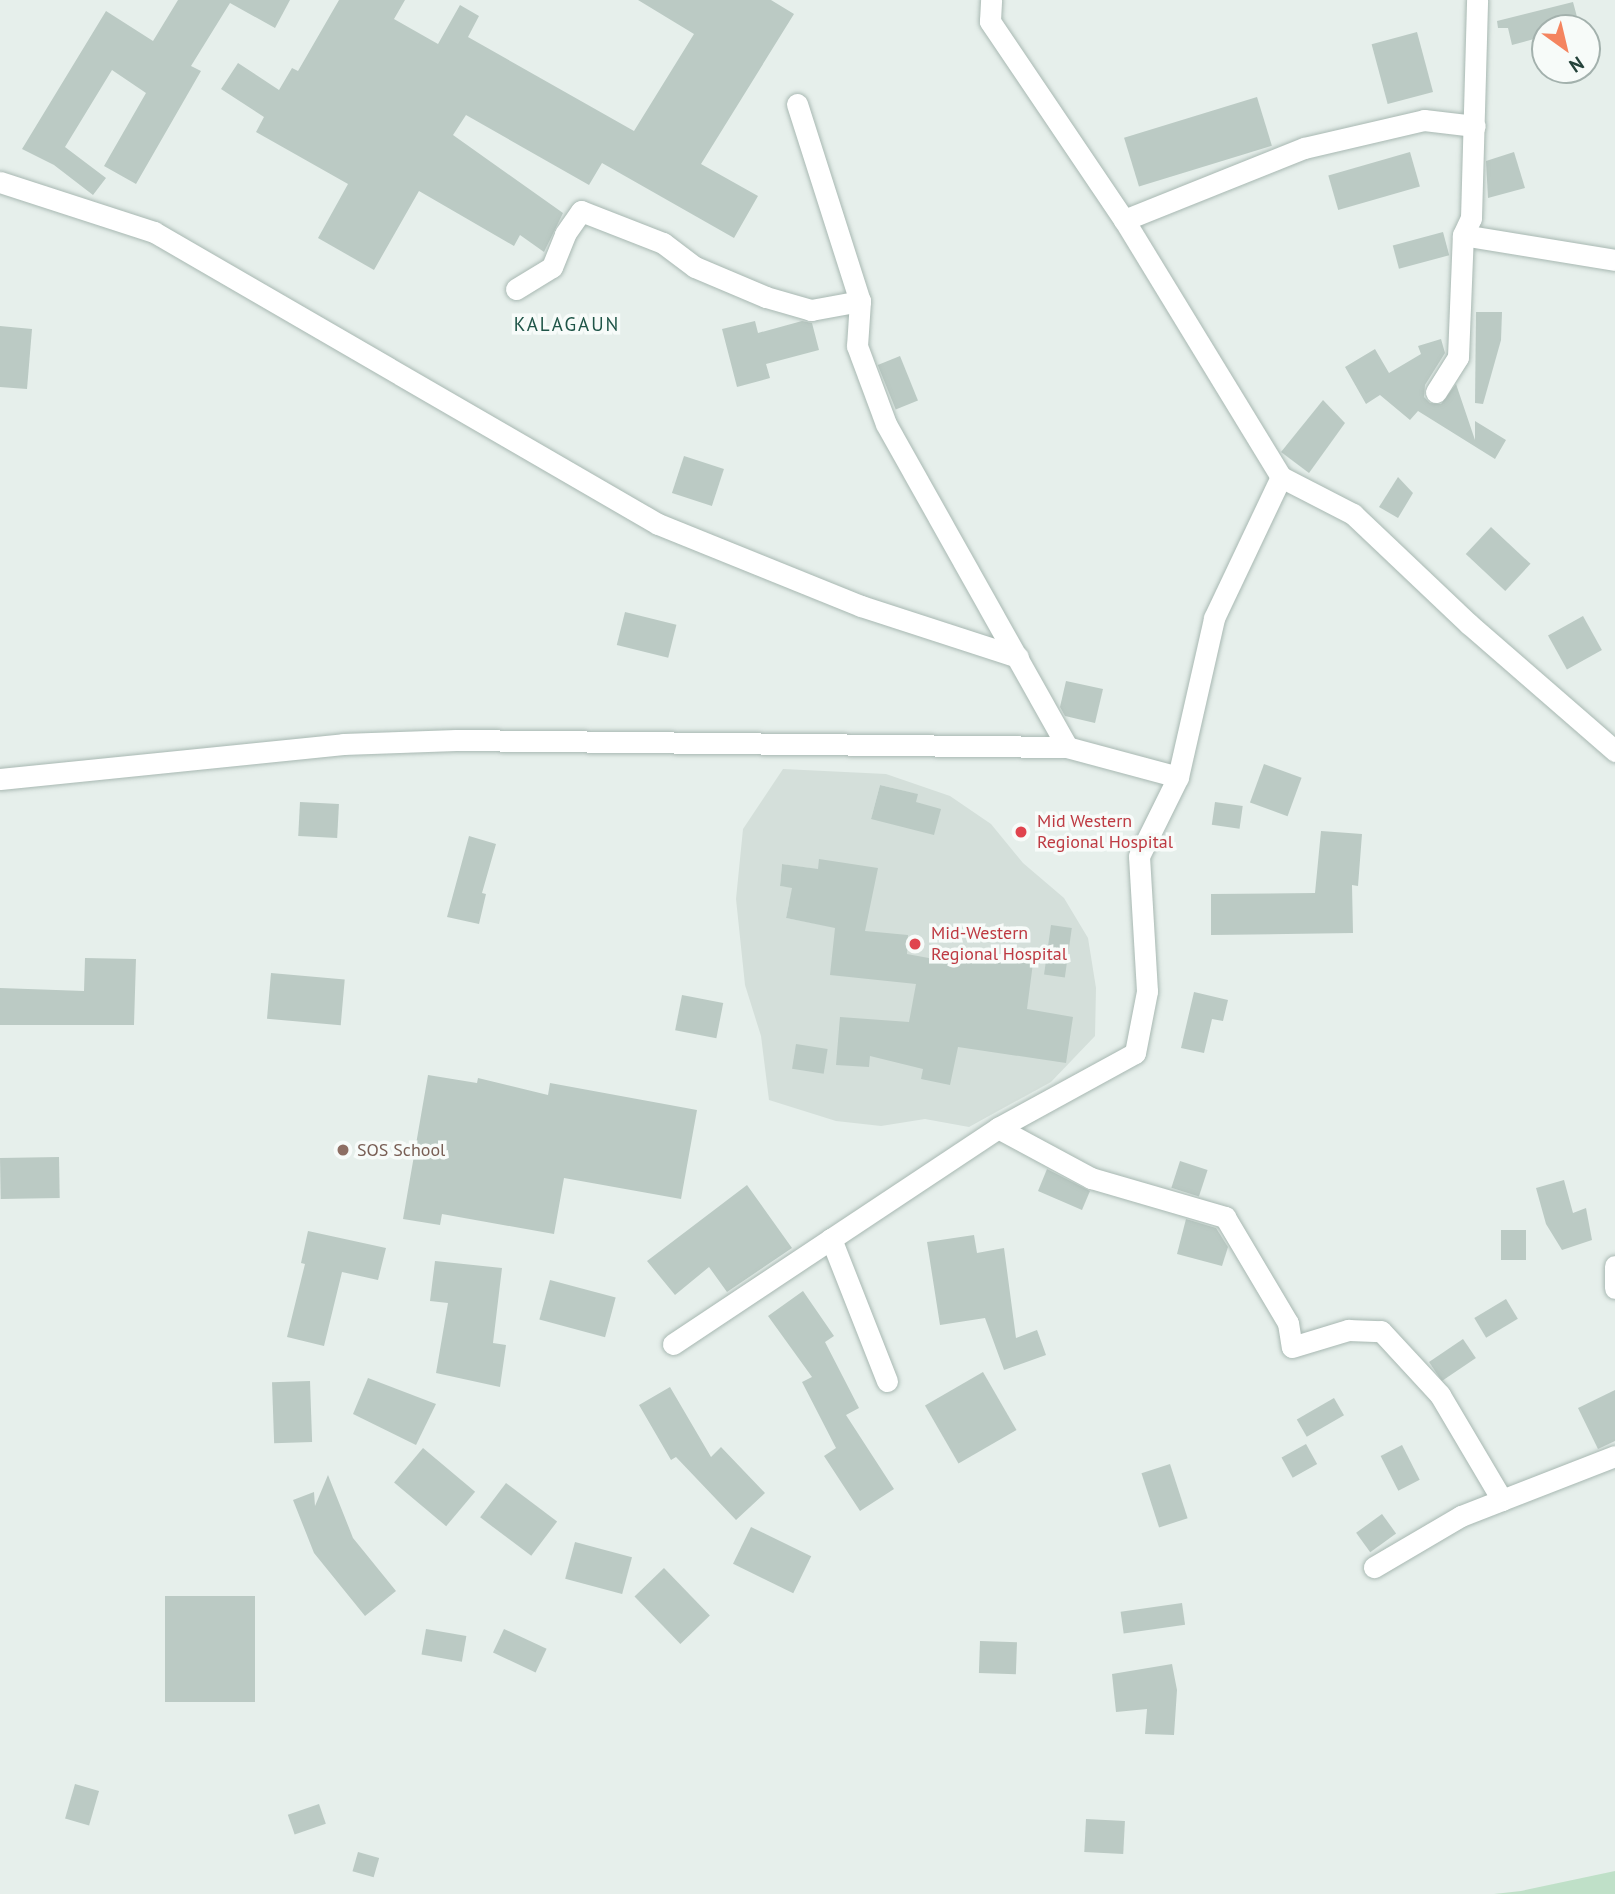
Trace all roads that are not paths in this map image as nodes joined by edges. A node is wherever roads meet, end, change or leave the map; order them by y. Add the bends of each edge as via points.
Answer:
1 (992, 0) edge
2 (1477, 0) edge
3 (797, 104) dead end
4 (1475, 126) junction
5 (0, 182) edge
6 (1124, 220) junction
7 (1463, 235) junction
8 (1615, 260) edge
9 (516, 289) dead end
10 (860, 301) junction
11 (1436, 392) dead end
12 (1281, 477) junction
13 (1018, 657) junction
14 (1067, 747) junction
15 (1615, 751) edge
16 (1178, 777) junction
17 (0, 779) edge
18 (998, 1128) junction
19 (831, 1238) junction
20 (1615, 1266) edge
21 (1615, 1288) edge
22 (673, 1344) dead end
23 (887, 1381) dead end
24 (1615, 1456) edge
25 (1502, 1500) junction
26 (1374, 1567) dead end

1 - 6 street via 990,21
2 - 4 street
3 - 10 street
4 - 6 street via 1424,120 1304,148
4 - 7 street via 1471,218
5 - 13 street via 154,232 658,524 861,606
6 - 12 street
7 - 8 street
7 - 11 street via 1458,357
9 - 10 street via 552,267 565,234 582,211 651,237 695,267 766,297 811,310
10 - 13 street via 857,346 886,424
12 - 15 street via 1353,514 1469,624
12 - 16 street via 1214,618
13 - 14 street
14 - 16 street
14 - 17 street via 456,740 330,746
16 - 18 street via 1139,856 1147,990 1135,1053
18 - 19 street
18 - 25 street via 1091,1178 1225,1217 1288,1323 1292,1347 1348,1330 1381,1331 1440,1395
19 - 22 street
19 - 23 street
20 - 21 street
24 - 25 street
25 - 26 street via 1461,1517

